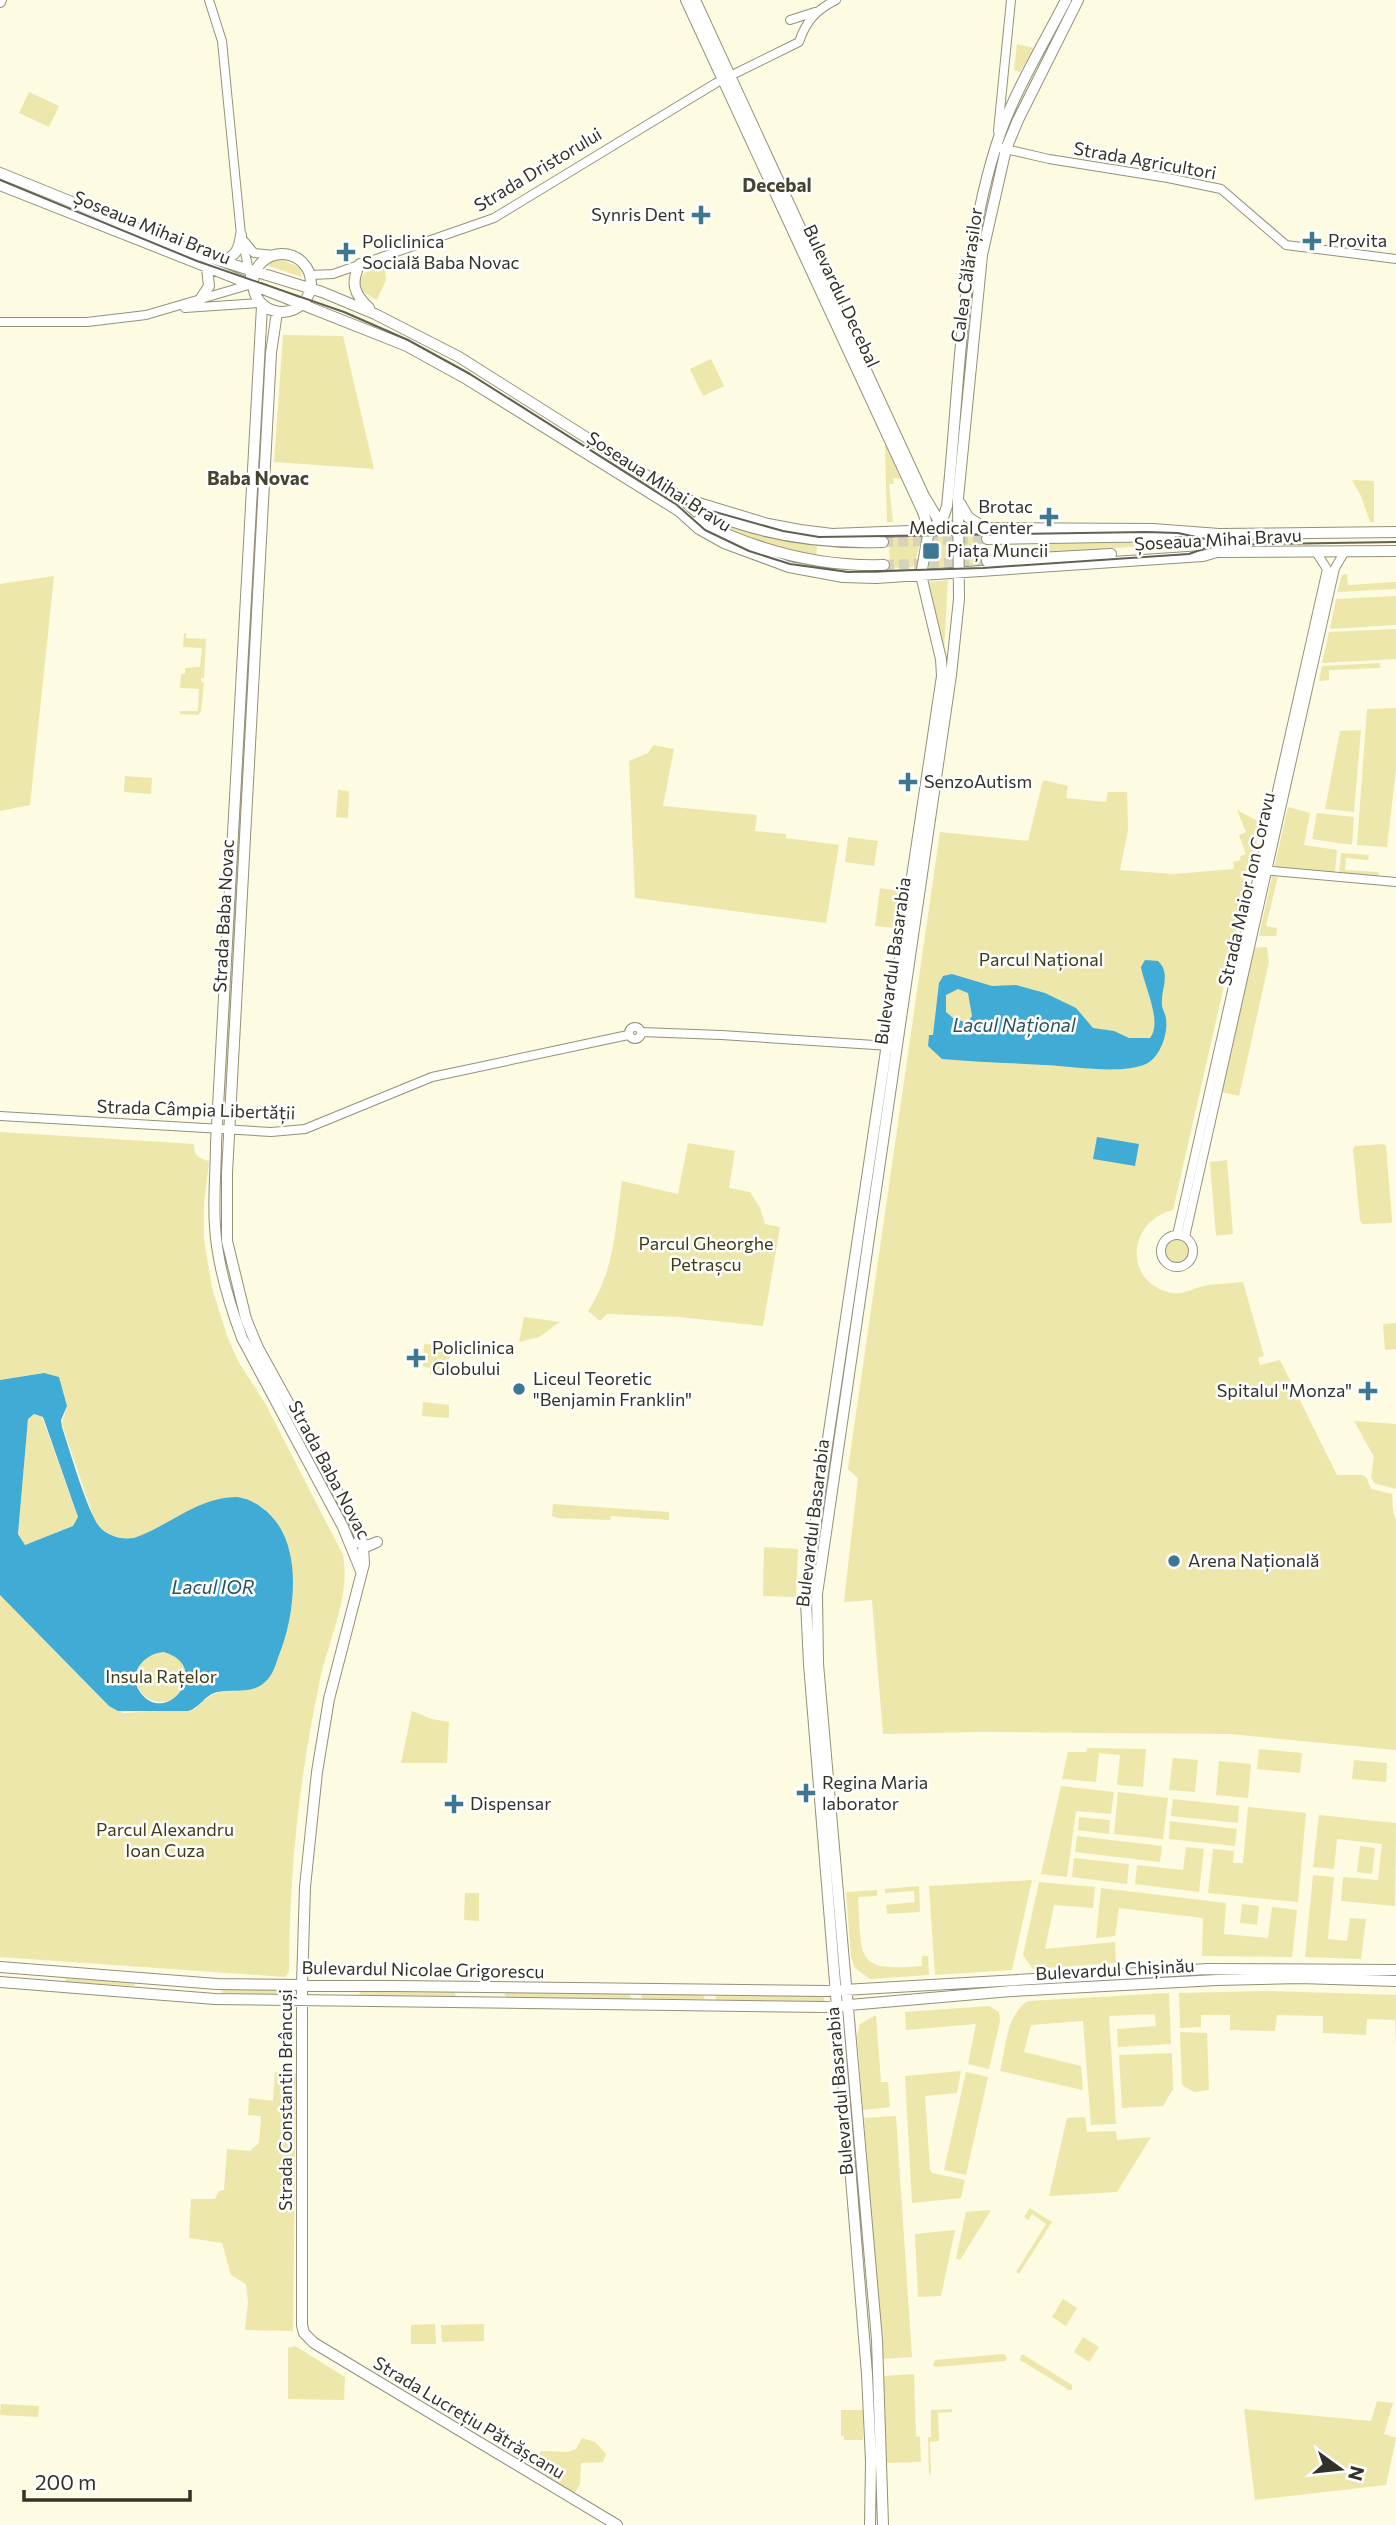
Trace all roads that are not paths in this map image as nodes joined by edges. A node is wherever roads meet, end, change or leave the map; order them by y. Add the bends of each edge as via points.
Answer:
1 (209, 0) edge
2 (686, 0) edge
3 (695, 0) edge
4 (836, 0) edge
5 (1011, 0) edge
6 (1066, 0) edge
7 (1078, 0) edge
8 (815, 12) junction
9 (790, 20) dead end
10 (726, 77) junction
11 (1001, 148) junction
12 (0, 173) edge
13 (0, 185) edge
14 (241, 235) junction
15 (274, 255) junction
16 (1396, 259) edge
17 (221, 261) junction
18 (360, 264) junction
19 (207, 268) junction
20 (252, 270) junction
21 (311, 275) junction
22 (252, 284) junction
23 (311, 288) junction
24 (200, 300) junction
25 (260, 304) junction
26 (302, 304) junction
27 (172, 309) junction
28 (276, 312) junction
29 (375, 314) junction
30 (0, 322) edge
31 (682, 498) junction
32 (958, 498) junction
33 (679, 511) junction
34 (939, 521) junction
35 (987, 528) junction
36 (958, 529) junction
37 (929, 530) junction
38 (1396, 532) edge
39 (1219, 534) junction
40 (987, 540) tunnel mouth
41 (883, 542) tunnel mouth
42 (1345, 551) junction
43 (1396, 551) edge
44 (1217, 552) junction
45 (1316, 552) junction
46 (987, 561) tunnel mouth
47 (884, 565) tunnel mouth
48 (959, 572) junction
49 (921, 575) junction
50 (1309, 664) junction
51 (1263, 870) junction
52 (1396, 882) edge
53 (892, 1046) junction
54 (0, 1116) edge
55 (217, 1129) junction
56 (229, 1129) junction
57 (1181, 1236) dead end
58 (340, 1521) junction
59 (377, 1542) dead end
60 (363, 1545) junction
61 (362, 1575) junction
62 (0, 1967) edge
63 (1396, 1970) edge
64 (1396, 1981) edge
65 (0, 1982) edge
66 (303, 1984) junction
67 (357, 1985) junction
68 (462, 1987) junction
69 (499, 1987) junction
70 (637, 1989) junction
71 (711, 1990) junction
72 (841, 1991) junction
73 (302, 2000) junction
74 (357, 2000) junction
75 (462, 2002) junction
76 (499, 2003) junction
77 (637, 2004) junction
78 (848, 2004) junction
79 (837, 2005) junction
80 (710, 2006) junction
81 (306, 2336) joint
82 (869, 2522) edge
83 (884, 2522) edge
84 (617, 2525) edge

1 - 14 street via 223,47
2 - 10 main road, Bulevardul Decebal
3 - 10 main road, Bulevardul Decebal
4 - 8 street
5 - 11 street
6 - 11 main road, Calea Călărașilor via 1009,112
7 - 11 main road, Calea Călărașilor
8 - 9 street
8 - 10 street, Strada Dristorului via 799,42
10 - 18 street, Strada Dristorului via 494,218
10 - 34 main road, Bulevardul Decebal
10 - 37 main road, Bulevardul Decebal
11 - 16 street, Strada Agricultori via 1220,189 1286,245
11 - 32 main road, Calea Călărașilor via 982,255
11 - 34 main road, Calea Călărașilor via 972,254 946,511
12 - 17 main road, Șoseaua Mihai Bravu
13 - 19 main road, Șoseaua Mihai Bravu
14 - 15 street via 254,253
14 - 17 main road via 238,250
14 - 20 street
15 - 20 main road
15 - 21 main road via 298,259
17 - 20 main road, Șoseaua Mihai Bravu
18 - 21 street, Strada Dristorului via 334,274
18 - 29 main road via 353,286
19 - 22 main road, Șoseaua Mihai Bravu
19 - 24 main road via 209,286
20 - 22 main road
20 - 23 main road, Șoseaua Mihai Bravu
21 - 23 main road
22 - 24 street
22 - 25 main road
22 - 26 main road, Șoseaua Mihai Bravu
23 - 26 main road
23 - 29 main road, Șoseaua Mihai Bravu
24 - 27 street
25 - 27 street
25 - 28 main road
25 - 55 main road, Strada Baba Novac
26 - 28 main road via 292,311
26 - 33 main road, Șoseaua Mihai Bravu via 393,339 438,362
27 - 30 street via 87,322
28 - 56 main road, Strada Baba Novac
29 - 31 main road, Șoseaua Mihai Bravu via 459,357
31 - 37 main road, Șoseaua Mihai Bravu via 768,524 814,532
31 - 41 main road via 717,515 789,537
32 - 35 main road via 968,517
32 - 36 main road, Calea Călărașilor
33 - 47 main road via 782,554 835,564
33 - 49 main road, Șoseaua Mihai Bravu via 721,541 789,567 843,577
34 - 36 main road
34 - 37 main road
35 - 36 main road, Șoseaua Mihai Bravu
35 - 39 main road, Șoseaua Mihai Bravu
36 - 37 main road, Șoseaua Mihai Bravu
36 - 48 main road
37 - 49 main road
38 - 39 main road, Șoseaua Mihai Bravu
39 - 40 main road
42 - 43 main road, Șoseaua Mihai Bravu
42 - 45 main road, Șoseaua Mihai Bravu
42 - 50 street, Strada Maior Ion Coravu via 1335,568
44 - 45 main road, Șoseaua Mihai Bravu
44 - 46 main road
44 - 48 main road, Șoseaua Mihai Bravu
45 - 50 street, Strada Maior Ion Coravu via 1326,569
48 - 49 main road, Șoseaua Mihai Bravu
48 - 53 main road, Bulevardul Basarabia via 951,675
49 - 53 main road, Bulevardul Basarabia via 942,676
50 - 51 street, Strada Maior Ion Coravu
51 - 52 street
51 - 57 street, Strada Maior Ion Coravu
53 - 56 street, Strada Câmpia Libertății via 641,1032 632,1027 628,1035 437,1075 298,1132
53 - 72 main road, Bulevardul Basarabia via 806,1601
54 - 55 street, Strada Câmpia Libertății
55 - 56 street, Strada Câmpia Libertății
55 - 58 main road, Strada Baba Novac via 215,1237 232,1309 249,1353
56 - 60 main road, Strada Baba Novac via 226,1231 242,1306 258,1348
58 - 60 main road
58 - 61 main road, Strada Baba Novac
59 - 60 main road
60 - 61 main road, Strada Baba Novac
61 - 66 main road, Strada Constantin Brâncuși via 334,1676 317,1772 305,1887
62 - 66 main road, Bulevardul Nicolae Grigorescu via 217,1984
63 - 72 main road, Bulevardul Chișinău via 1208,1969
64 - 78 main road, Bulevardul Chișinău via 1208,1980
65 - 73 main road, Bulevardul Nicolae Grigorescu via 172,1997
66 - 67 main road, Bulevardul Nicolae Grigorescu
66 - 73 main road, Strada Constantin Brâncuși
67 - 68 main road, Bulevardul Nicolae Grigorescu
67 - 74 main road
68 - 69 main road, Bulevardul Nicolae Grigorescu
68 - 75 main road
69 - 70 main road, Bulevardul Nicolae Grigorescu
69 - 76 main road
70 - 71 main road, Bulevardul Nicolae Grigorescu
70 - 77 main road
71 - 72 main road, Bulevardul Nicolae Grigorescu
71 - 80 main road
72 - 78 main road, Bulevardul Basarabia
72 - 79 main road, Bulevardul Basarabia
73 - 74 main road, Bulevardul Nicolae Grigorescu
73 - 81 main road, Strada Constantin Brâncuși via 300,2303
74 - 75 main road, Bulevardul Nicolae Grigorescu
75 - 76 main road, Bulevardul Nicolae Grigorescu
76 - 77 main road, Bulevardul Nicolae Grigorescu
77 - 80 main road, Bulevardul Nicolae Grigorescu
78 - 79 main road, Bulevardul Chișinău
78 - 83 main road, Bulevardul Basarabia via 877,2340
79 - 80 main road, Bulevardul Nicolae Grigorescu
79 - 82 main road, Bulevardul Basarabia via 867,2374
81 - 84 main road, Strada Lucrețiu Pătrășcanu

